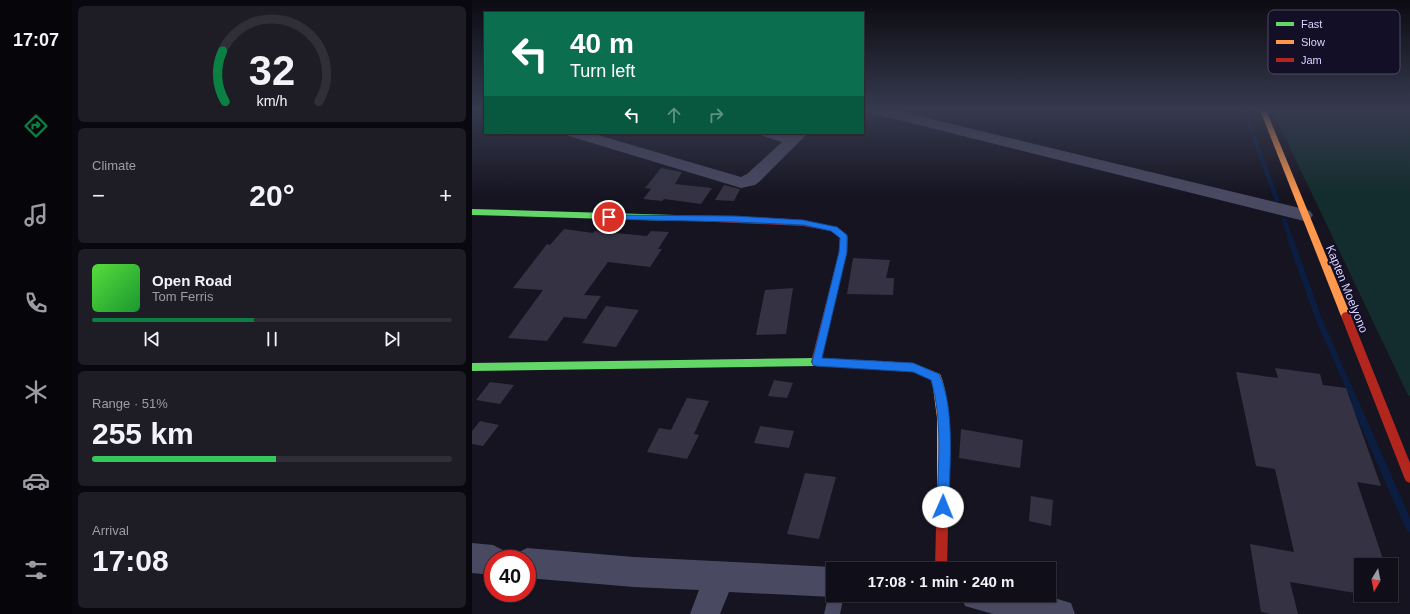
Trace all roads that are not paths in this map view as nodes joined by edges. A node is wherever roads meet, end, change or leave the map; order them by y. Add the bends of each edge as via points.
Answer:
1 (593, 139) edge
2 (793, 139) edge
3 (993, 139) edge
4 (1274, 139) edge
5 (472, 212) edge
6 (1304, 215) junction
7 (816, 362) junction
8 (472, 367) edge
9 (1410, 477) edge
10 (472, 558) edge
11 (484, 559) edge
12 (941, 562) edge
13 (536, 564) edge
14 (719, 577) junction
15 (826, 582) edge
16 (835, 602) edge
17 (1007, 602) edge
18 (705, 614) edge
19 (832, 614) edge
20 (1060, 614) edge

1 - 2 street via 741,183 753,178
3 - 6 street
4 - 6 street, Kapten Moelyono
5 - 7 street via 735,219 803,223 834,229 844,237 843,252
6 - 9 street, Kapten Moelyono
7 - 8 street
7 - 12 street via 913,367 936,377 944,430
10 - 11 street
13 - 14 street
14 - 15 street
14 - 18 street
16 - 19 lane
17 - 20 street

